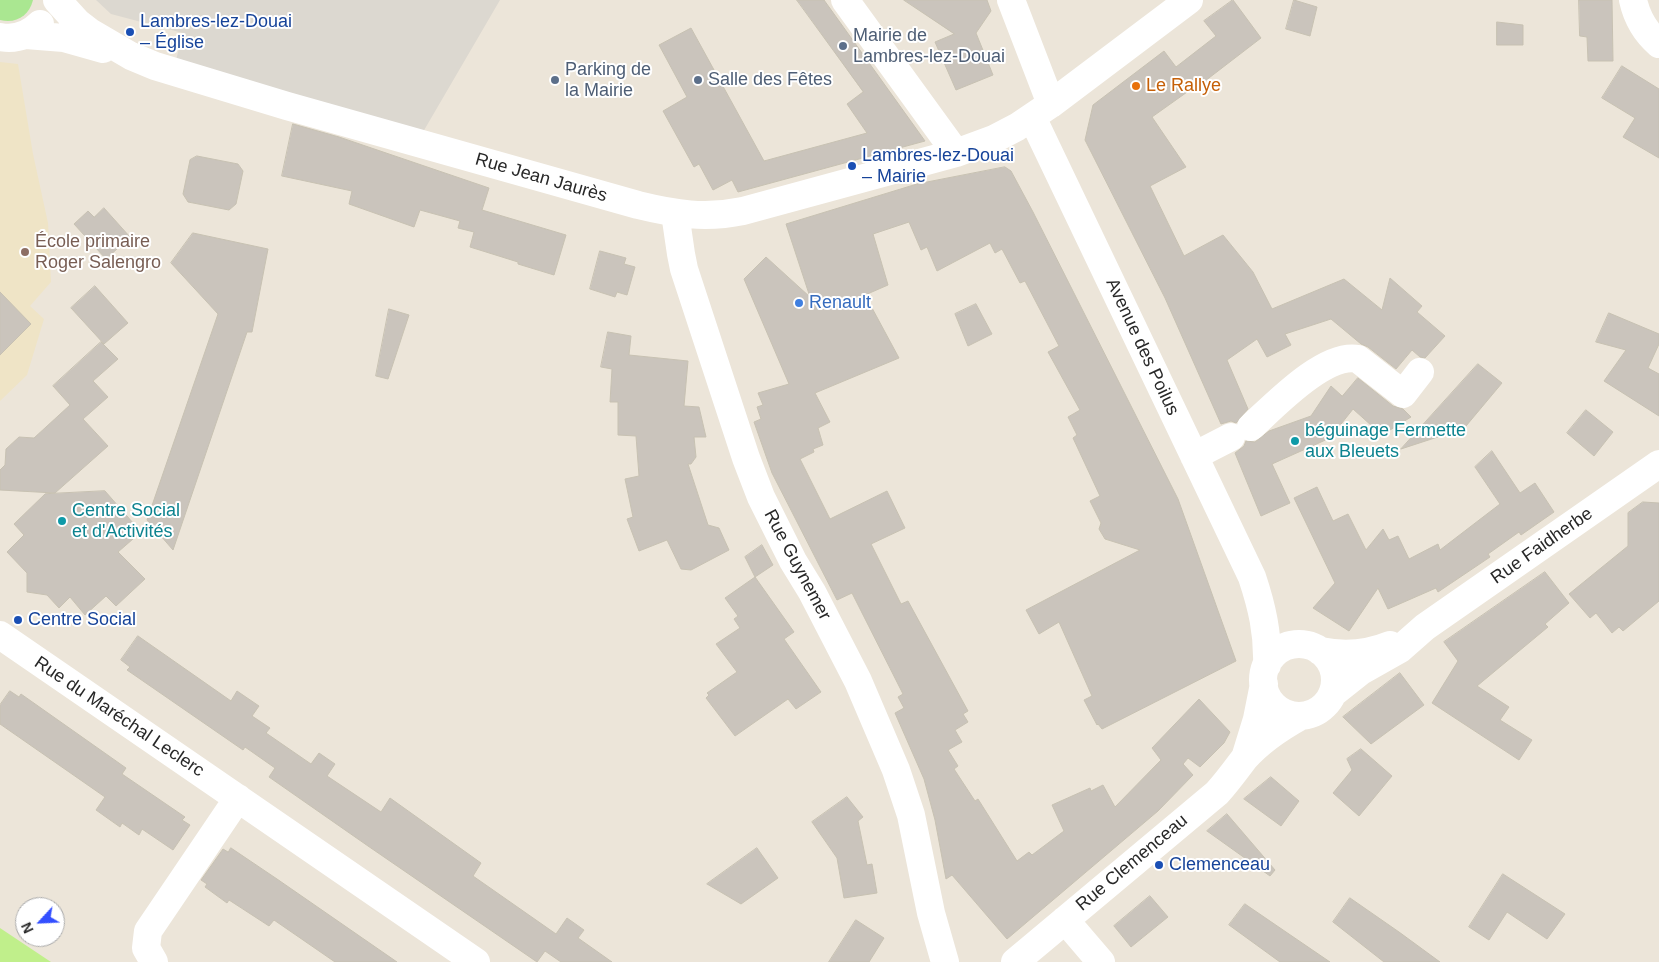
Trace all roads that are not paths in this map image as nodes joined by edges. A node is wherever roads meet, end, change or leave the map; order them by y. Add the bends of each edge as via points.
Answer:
1 (51, 0) edge
2 (56, 0) edge
3 (845, 0) edge
4 (1011, 0) edge
5 (1189, 0) edge
6 (1633, 0) edge
7 (13, 36) edge
8 (1659, 44) edge
9 (131, 56) junction
10 (1042, 110) junction
11 (956, 153) junction
12 (675, 213) junction
13 (1420, 372) dead end
14 (1194, 456) junction
15 (1659, 464) edge
16 (1252, 577) junction
17 (1425, 627) junction
18 (0, 635) edge
19 (1314, 648) junction
20 (1265, 674) junction
21 (1332, 694) junction
22 (1301, 716) junction
23 (1244, 759) junction
24 (238, 798) junction
25 (1065, 920) junction
26 (440, 952) edge
27 (938, 956) edge
28 (154, 962) edge
29 (476, 962) edge
30 (958, 962) edge
31 (1014, 962) edge
32 (1101, 962) edge

1 - 7 street via 43,20 35,29
2 - 9 street, Rue Jean Jaurès via 90,32
3 - 11 street
4 - 10 street, Avenue des Poilus
5 - 10 street, Rue Jean Jaurès
6 - 8 street via 1643,26
7 - 9 street, Rue Jean Jaurès via 64,38
9 - 12 street, Rue Jean Jaurès via 287,106 638,206
10 - 11 street, Rue Jean Jaurès via 994,139
10 - 14 street, Avenue des Poilus
11 - 12 street, Rue Jean Jaurès via 743,211 708,216
12 - 27 street, Rue Guynemer via 684,268 746,458 770,517 858,681 888,748 911,815
13 - 14 street via 1403,394 1358,359 1342,360 1293,387 1241,432
14 - 16 street, Avenue des Poilus
15 - 17 street, Rue Faidherbe
16 - 19 street, Avenue des Poilus via 1297,636
16 - 20 street, Avenue des Poilus via 1265,622
17 - 19 street, Rue Faidherbe via 1377,650 1343,654
17 - 21 street, Rue Faidherbe via 1400,649 1362,671
18 - 24 street, Rue du Maréchal Leclerc
19 - 20 street via 1292,644 1283,648 1275,653
19 - 21 street via 1330,661 1334,670
20 - 22 street via 1268,698 1278,709
20 - 23 street, Rue Clemenceau via 1257,719
21 - 22 street via 1320,709
22 - 23 street, Rue Clemenceau via 1276,731
23 - 25 street, Rue Clemenceau via 1217,793
24 - 26 street, Rue du Maréchal Leclerc
24 - 28 street via 148,932 146,948
25 - 31 street, Rue Clemenceau
25 - 32 street
26 - 29 street, Rue du Maréchal Leclerc
27 - 30 street, Rue Guynemer

